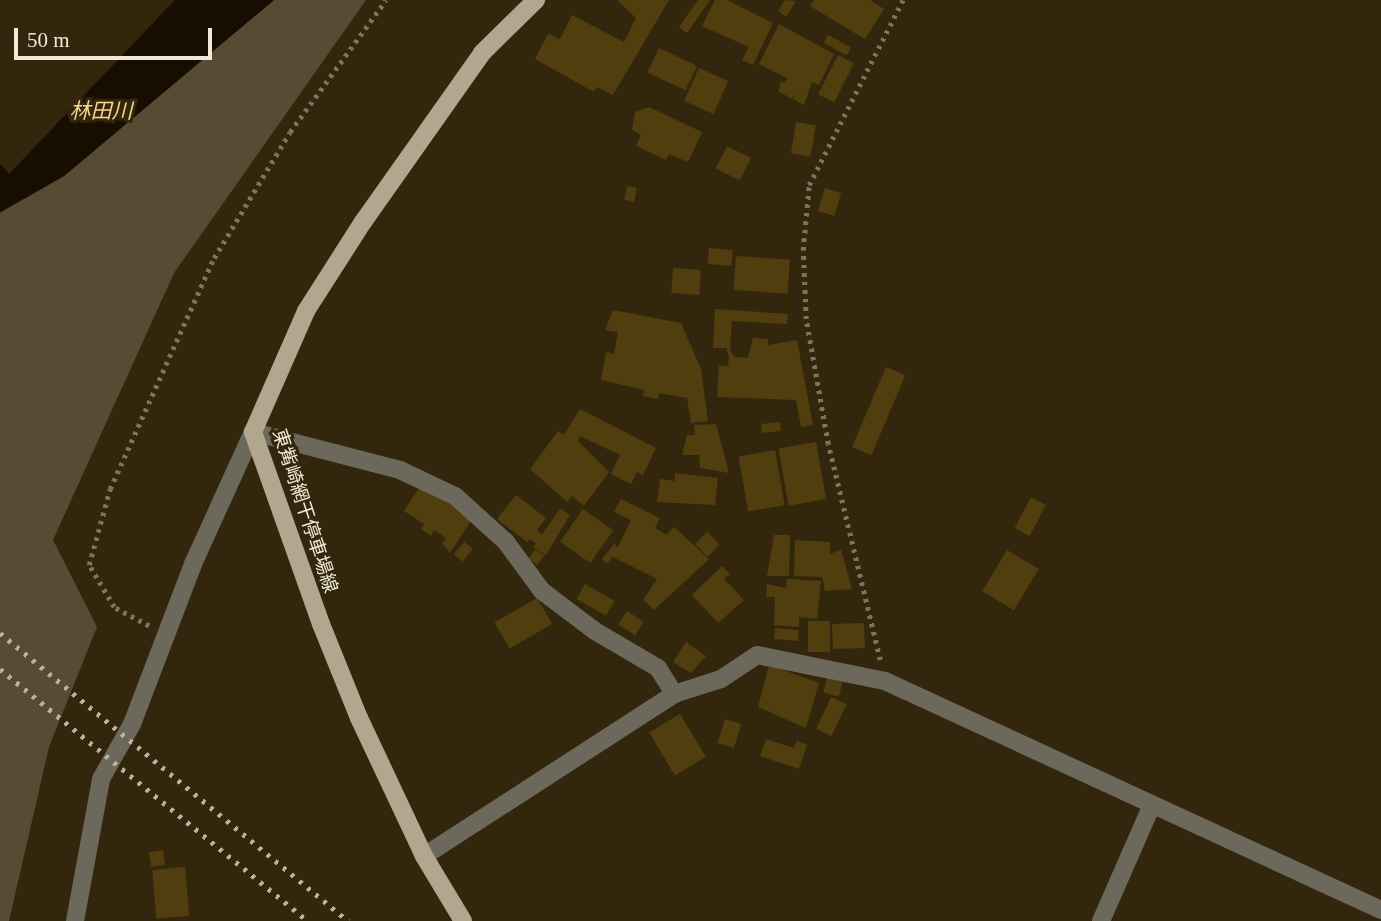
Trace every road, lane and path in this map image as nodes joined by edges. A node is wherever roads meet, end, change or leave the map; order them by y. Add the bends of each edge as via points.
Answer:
1 (386, 0) edge
2 (536, 0) edge
3 (903, 0) edge
4 (253, 432) junction
5 (165, 635) junction
6 (885, 681) junction
7 (674, 694) junction
8 (1151, 807) junction
9 (424, 856) junction
10 (1381, 910) edge
11 (75, 921) edge
12 (463, 921) edge
13 (1101, 921) edge

1 - 5 path via 290,132 214,258 110,489 89,565 114,607
2 - 4 main road, 東觜崎網干停車場線 via 482,53 363,222 306,311
3 - 6 path via 809,185 803,250 806,320 828,444
4 - 5 street
4 - 7 street via 400,470 454,496 506,542 542,591 595,631 658,668
4 - 9 main road, 東觜崎網干停車場線 via 321,624
5 - 11 street via 132,724 102,779
6 - 7 street via 757,655 721,679
6 - 8 street
7 - 9 street
8 - 10 street
8 - 13 street
9 - 12 main road, 東觜崎網干停車場線

